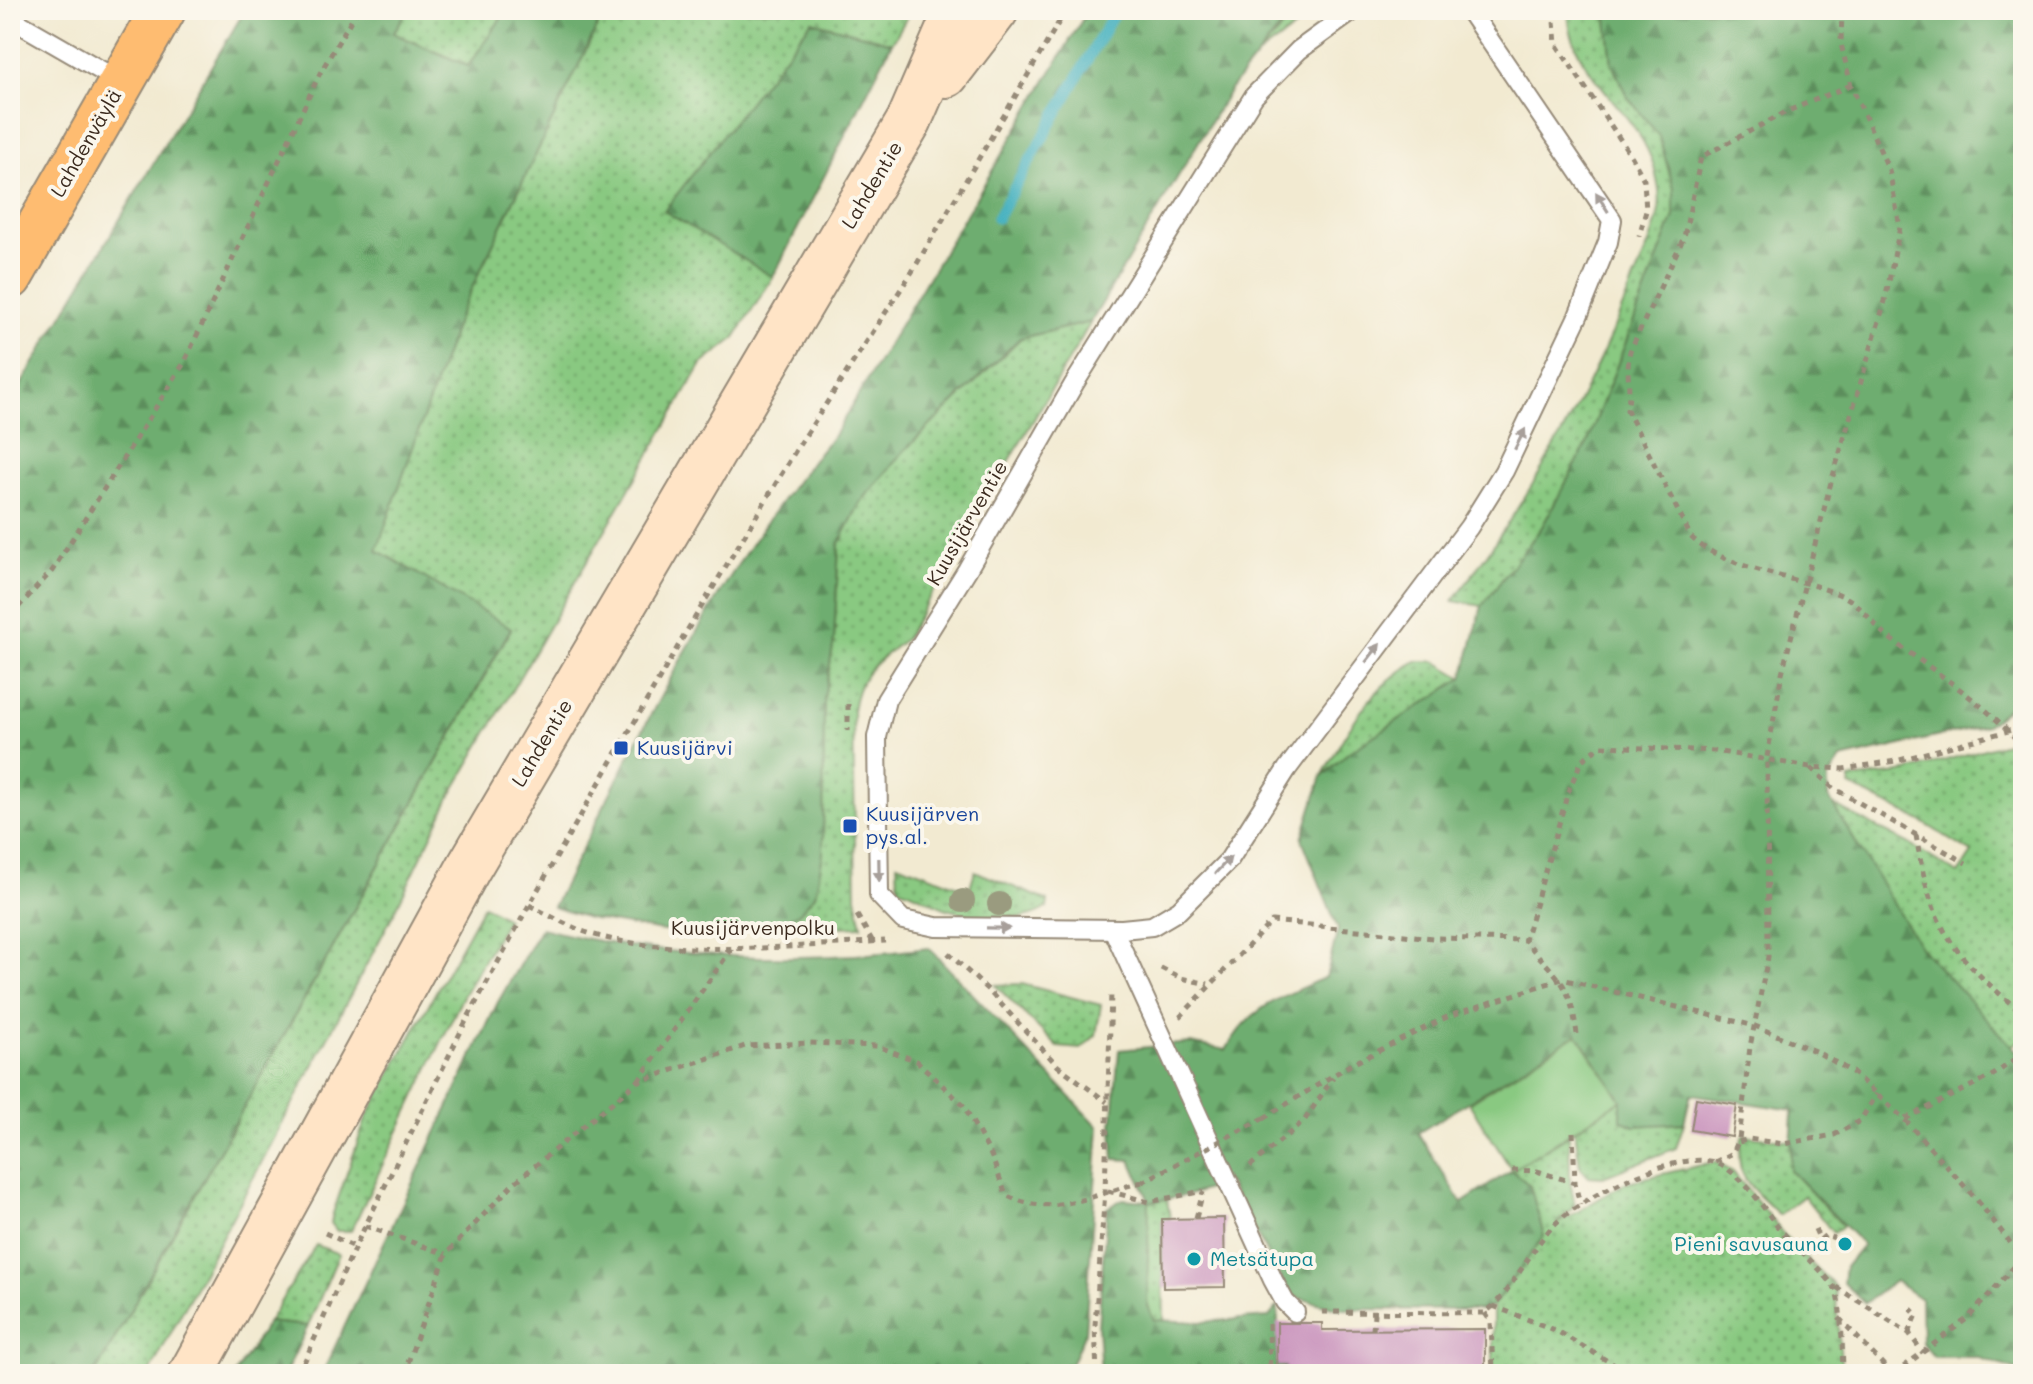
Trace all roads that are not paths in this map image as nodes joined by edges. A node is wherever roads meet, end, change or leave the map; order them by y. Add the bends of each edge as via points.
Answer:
1 (163, 10) edge
2 (957, 10) edge
3 (996, 10) edge
4 (1354, 10) edge
5 (1469, 10) edge
6 (10, 18) edge
7 (121, 82) junction
8 (909, 121) junction
9 (10, 277) edge
10 (1118, 934) junction
11 (1290, 1307) road end
12 (191, 1374) edge

1 - 7 highway, Lahdenväylä
2 - 8 main road, Lahdentie
3 - 8 main road, Lahdentie
4 -> 10 lane, Kuusijärventie via 1299,50 1254,96 886,700 877,737 879,895 903,920 936,927
10 -> 5 lane, Kuusijärventie via 1166,919 1229,860 1341,693 1469,527 1552,375 1608,242 1612,220 1606,208
6 - 7 lane
7 - 9 highway, Lahdenväylä
8 - 12 main road, Lahdentie via 469,867
10 - 11 lane via 1160,1036

